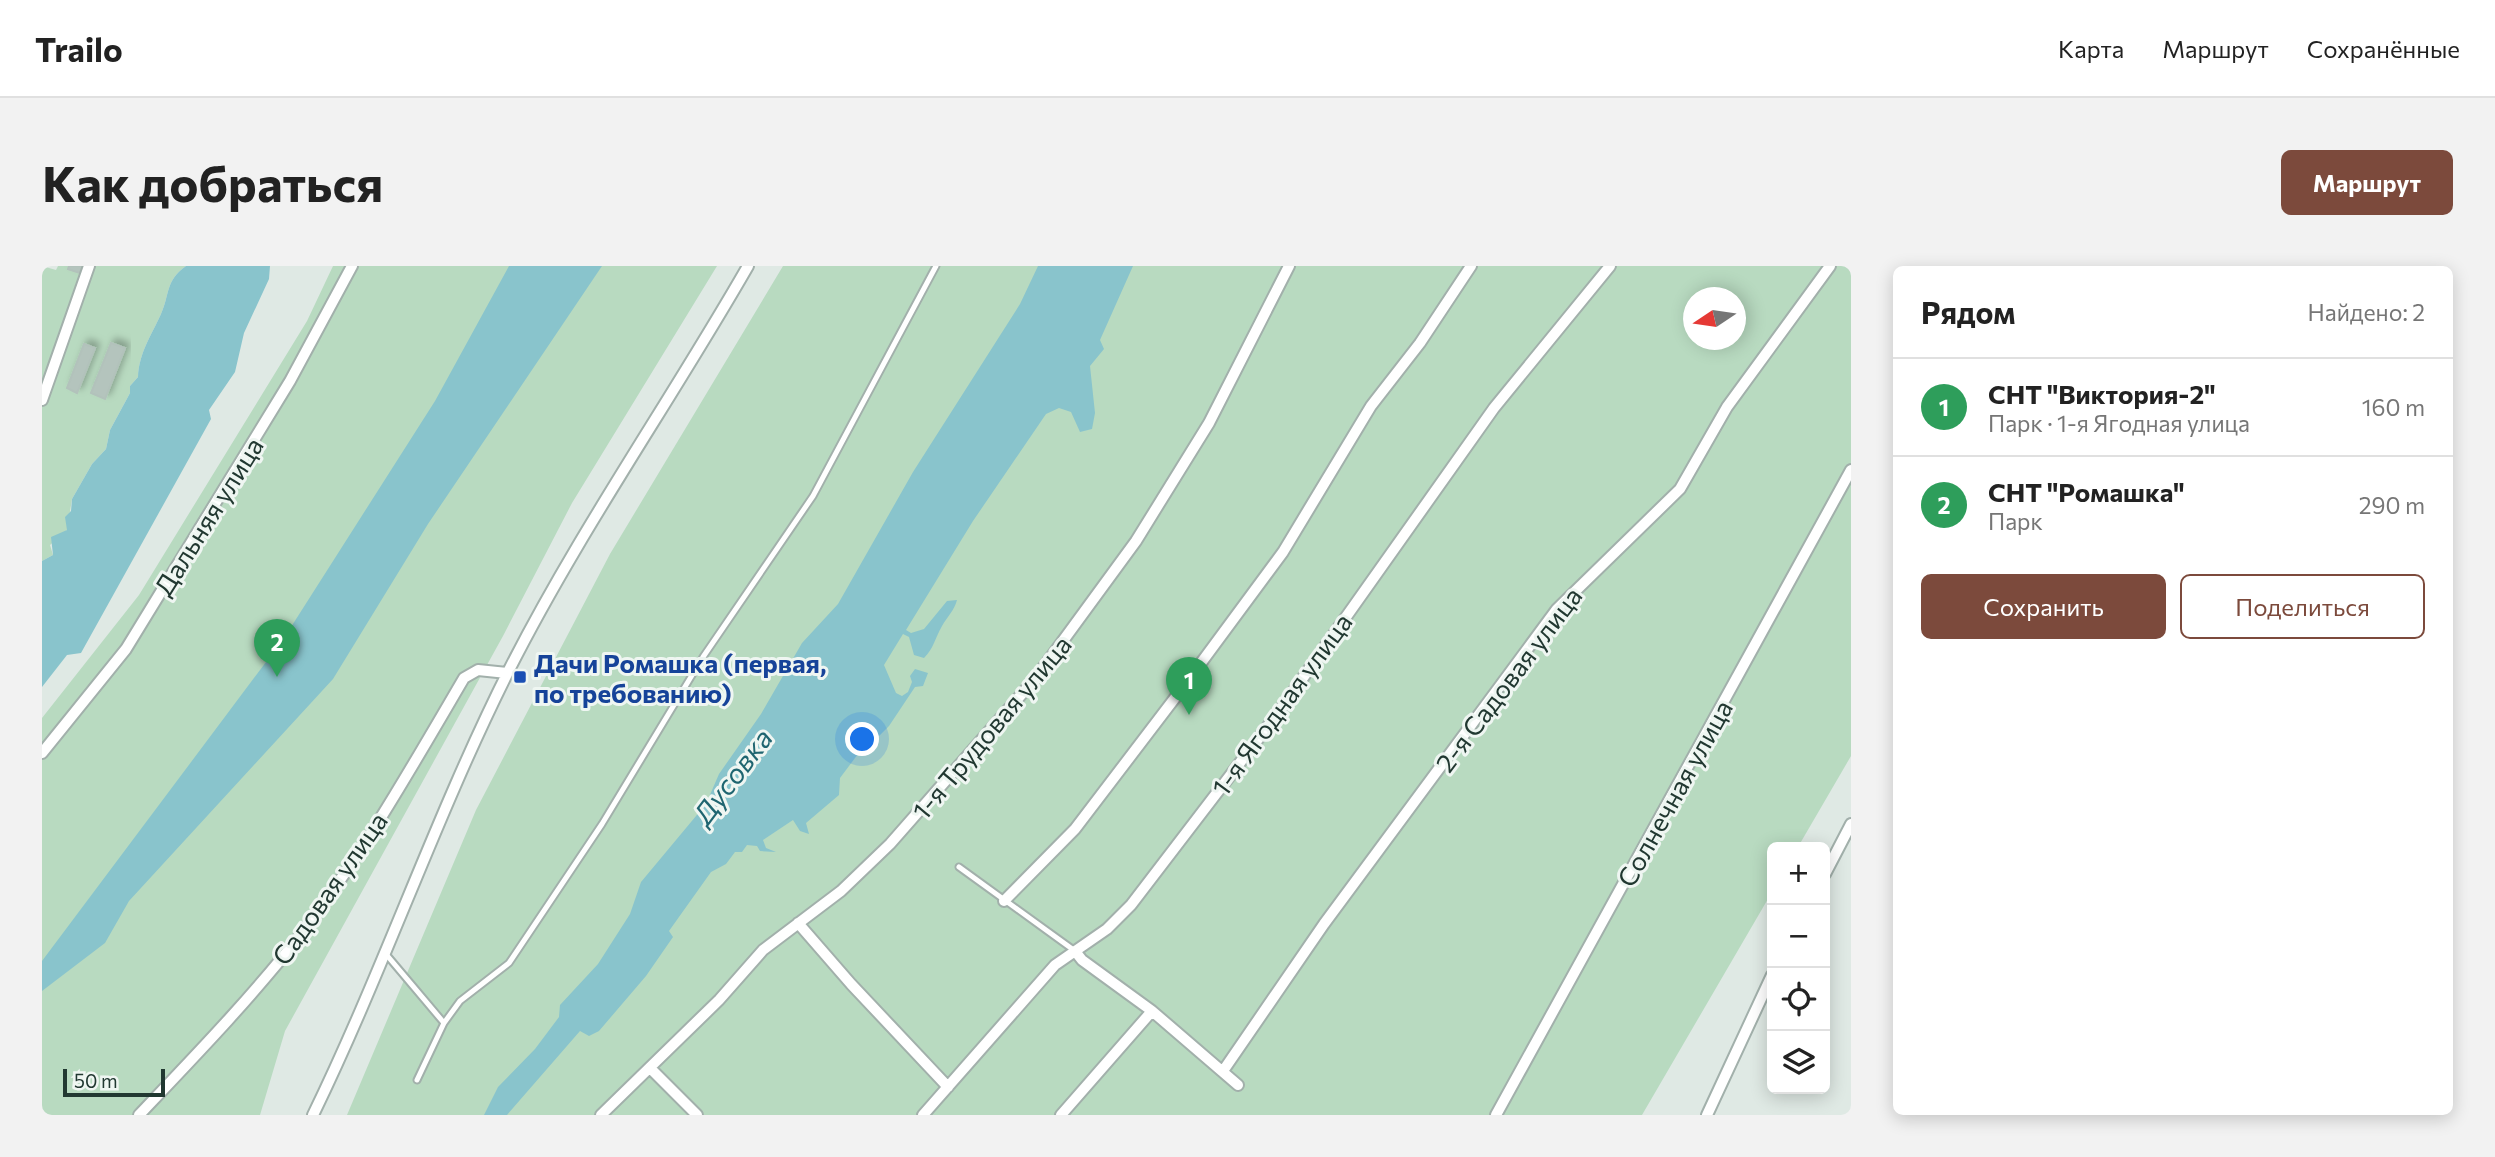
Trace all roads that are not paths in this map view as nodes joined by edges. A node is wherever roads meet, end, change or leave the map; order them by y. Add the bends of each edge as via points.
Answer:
1 (89, 266) edge
2 (352, 266) edge
3 (748, 266) edge
4 (936, 266) edge
5 (1289, 266) edge
6 (1471, 266) edge
7 (1610, 266) edge
8 (1830, 266) edge
9 (42, 400) edge
10 (1851, 470) edge
11 (507, 673) junction
12 (42, 753) edge
13 (1851, 824) edge
14 (1830, 864) edge
15 (960, 867) dead end
16 (1004, 901) junction
17 (798, 923) junction
18 (1075, 951) junction
19 (385, 953) junction
20 (1767, 986) edge
21 (1152, 1011) junction
22 (444, 1023) junction
23 (650, 1068) junction
24 (1223, 1071) junction
25 (417, 1080) dead end
26 (1238, 1085) dead end
27 (948, 1087) junction
28 (139, 1115) edge
29 (313, 1115) edge
30 (601, 1115) edge
31 (697, 1115) edge
32 (923, 1115) edge
33 (1061, 1115) edge
34 (1496, 1115) edge
35 (1707, 1115) edge

1 - 9 street
2 - 12 street, Дальняя улица via 290,381 133,637
3 - 11 street via 579,540
4 - 22 lane via 813,496 703,657 602,824 509,963 460,1001
5 - 17 street, 1-я Трудовая улица via 1209,423 1075,628 995,727 890,844 841,891
6 - 16 street via 1371,406 1283,552 1184,687 1075,829
7 - 18 street, 1-я Ягодная улица via 1494,408 1278,713 1131,905
8 - 24 street, 2-я Садовая улица via 1727,407 1680,489 1557,609 1324,925
10 - 34 street, Солнечная улица
11 - 19 street
11 - 28 street, Садовая улица via 478,670 464,678 400,787 301,934
13 - 14 street
15 - 16 lane
16 - 18 lane
17 - 23 street, 1-я Трудовая улица via 762,950
17 - 27 street
18 - 21 street
18 - 27 street, 1-я Ягодная улица via 1055,965
19 - 22 lane
19 - 29 street via 356,1027
20 - 35 street
21 - 24 street
21 - 33 street
22 - 25 lane
23 - 30 street, 1-я Трудовая улица
23 - 31 street
24 - 26 street
27 - 32 street, 1-я Ягодная улица

